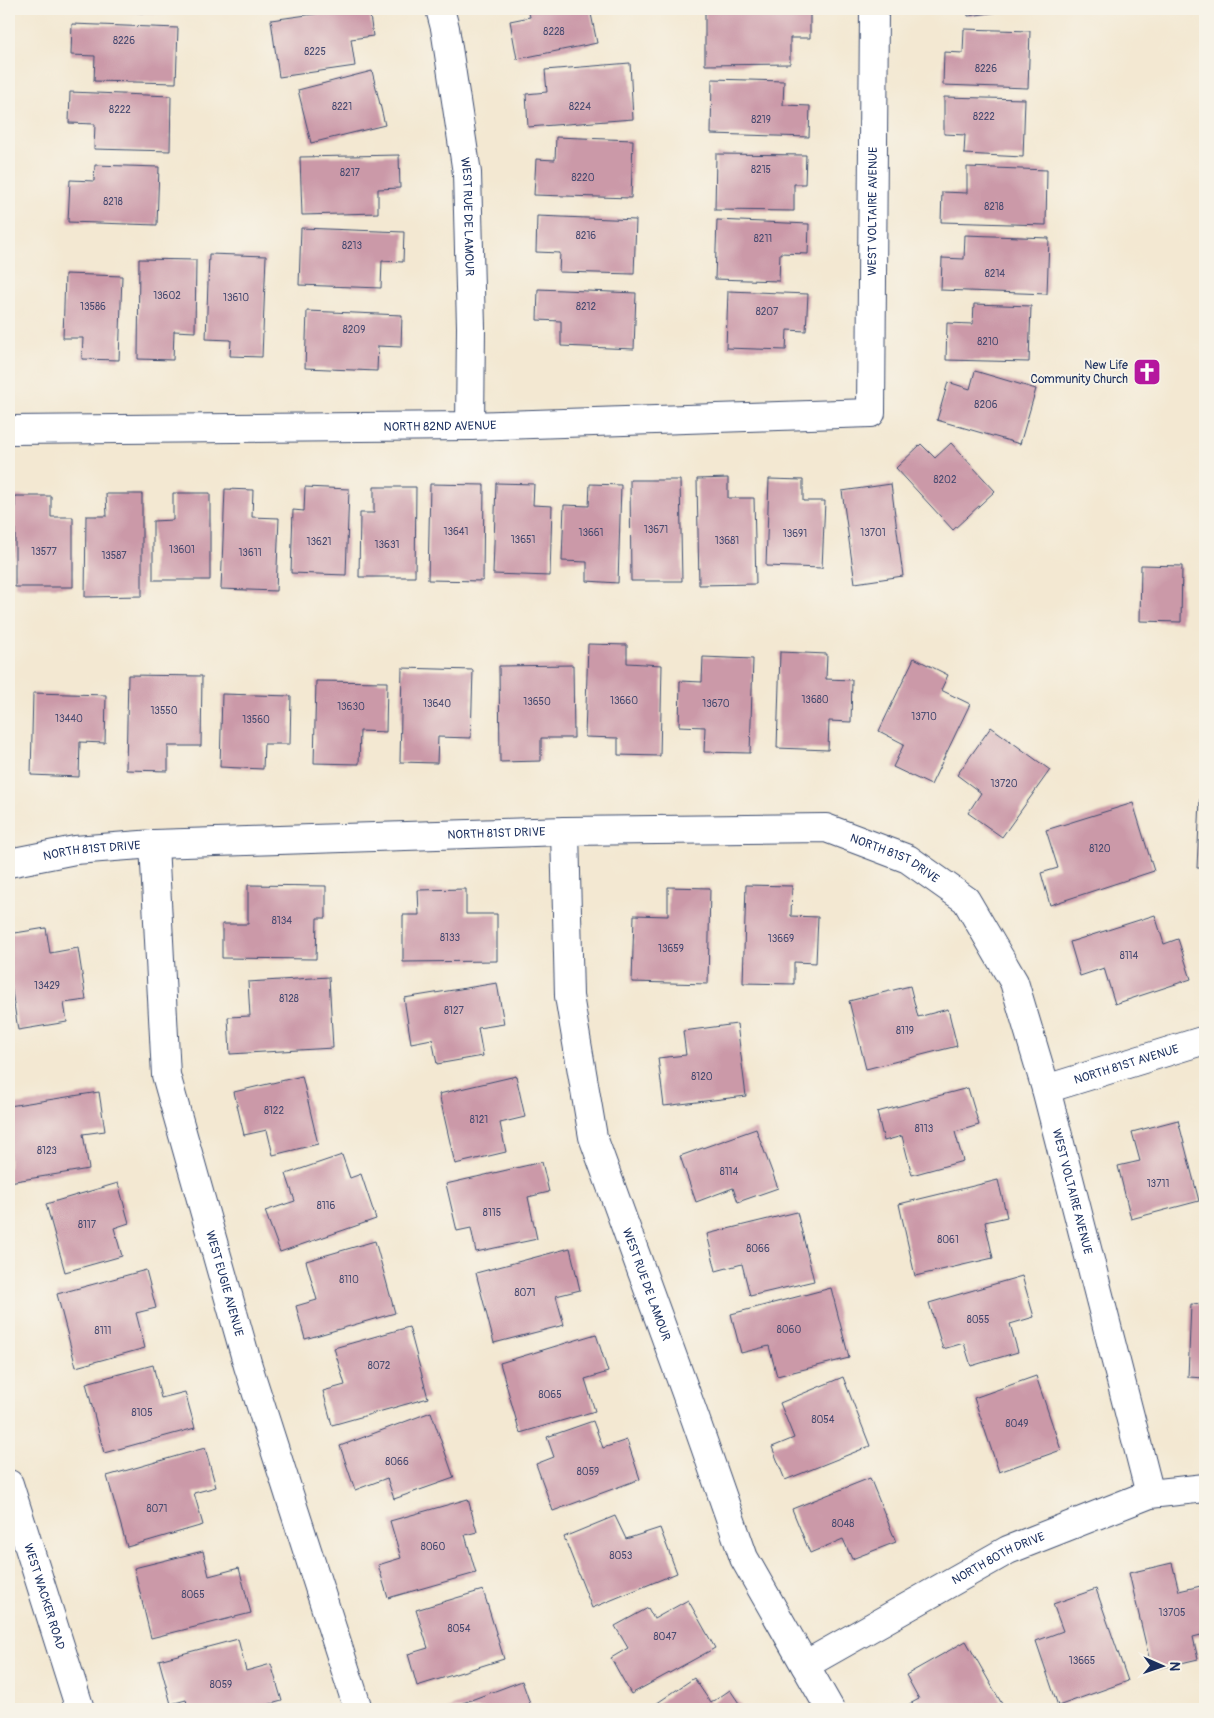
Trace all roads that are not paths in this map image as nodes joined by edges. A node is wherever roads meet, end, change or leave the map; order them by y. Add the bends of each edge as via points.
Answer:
1 (440, 9) edge
2 (874, 9) edge
3 (871, 413) joint
4 (470, 426) junction
5 (9, 430) edge
6 (565, 831) junction
7 (154, 844) junction
8 (9, 863) edge
9 (966, 900) joint
10 (1205, 1040) edge
11 (1046, 1090) junction
12 (1205, 1488) edge
13 (1150, 1494) junction
14 (11, 1499) edge
15 (805, 1664) junction
16 (80, 1709) edge
17 (358, 1709) edge
18 (830, 1709) edge

1 - 4 street, WEST RUE DE LAMOUR via 467,173
2 - 3 street, WEST VOLTAIRE AVENUE
3 - 4 street, NORTH 82ND AVENUE
4 - 5 street, NORTH 82ND AVENUE
6 - 7 street, NORTH 81ST DRIVE
6 - 9 street, NORTH 81ST DRIVE via 826,828 908,858
6 - 15 street, WEST RUE DE LAMOUR via 569,996 593,1137 744,1558
7 - 8 street, NORTH 81ST DRIVE via 75,850
7 - 17 street, WEST EUGIE AVENUE via 166,1075 248,1366
9 - 11 street, WEST VOLTAIRE AVENUE via 1014,982
10 - 11 street, NORTH 81ST AVENUE
11 - 13 street, WEST VOLTAIRE AVENUE
12 - 13 street, NORTH 80TH DRIVE
13 - 15 street, NORTH 80TH DRIVE via 1008,1550
14 - 16 street, WEST WACKER ROAD
15 - 18 street, WEST RUE DE LAMOUR

